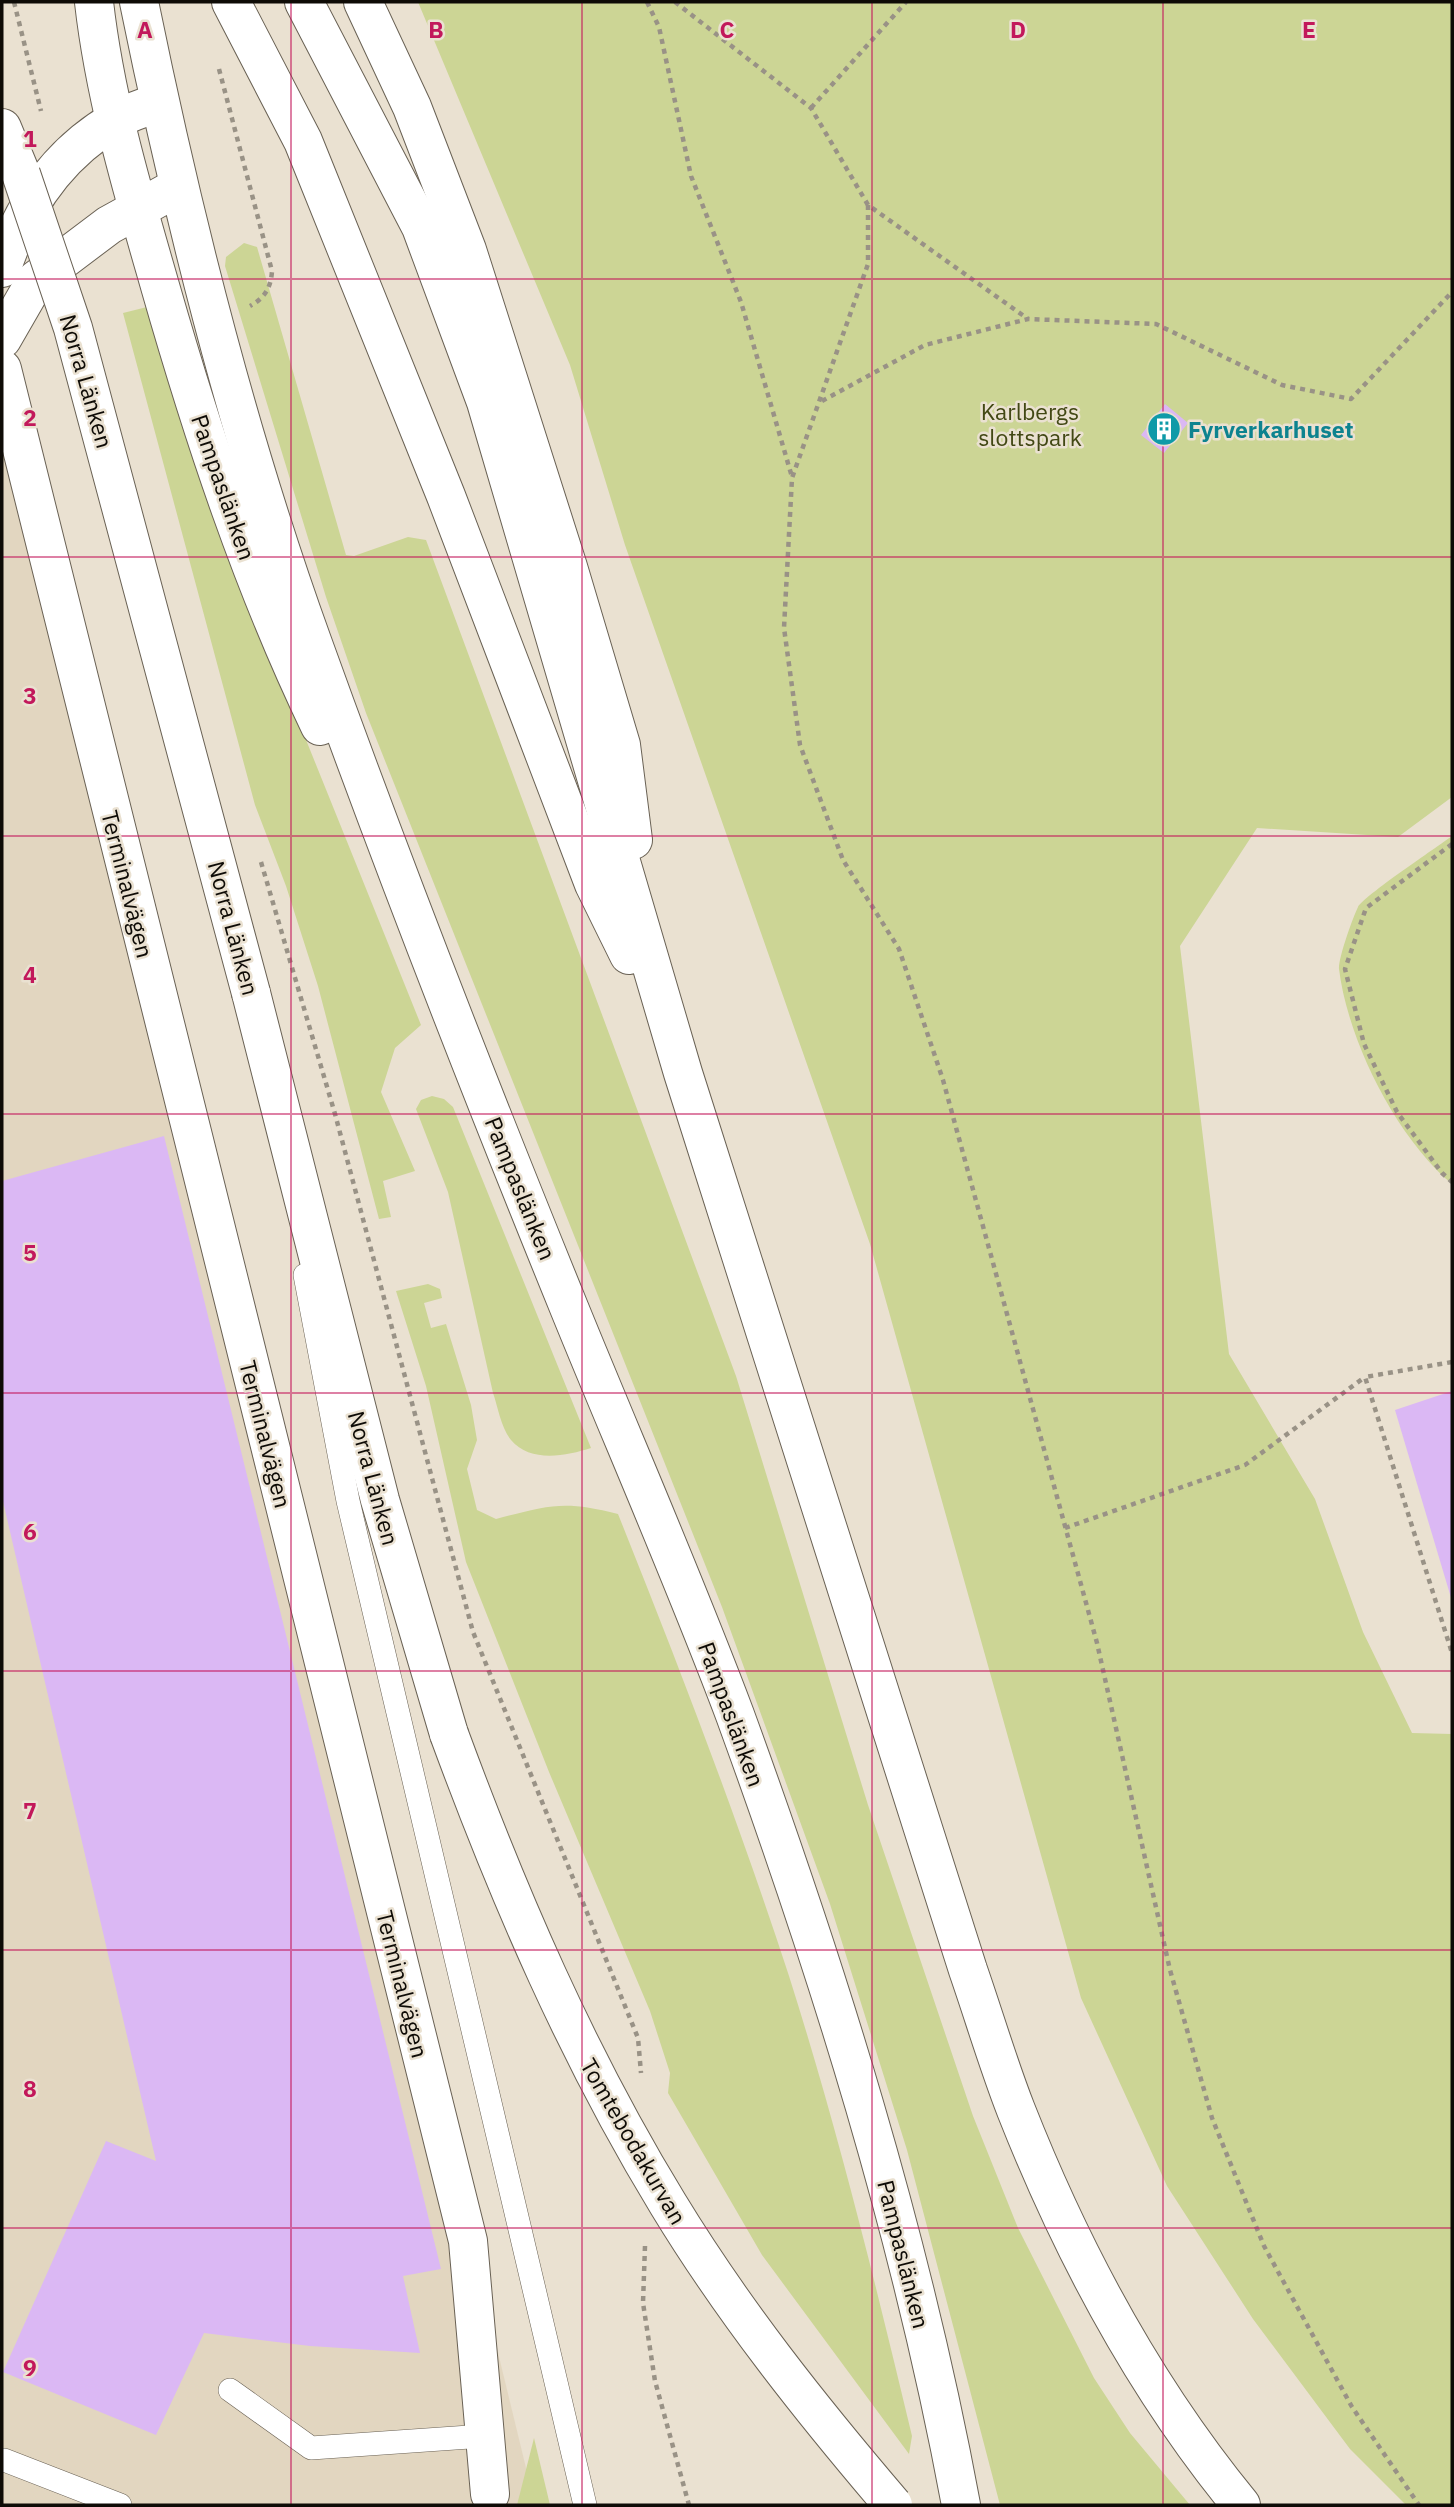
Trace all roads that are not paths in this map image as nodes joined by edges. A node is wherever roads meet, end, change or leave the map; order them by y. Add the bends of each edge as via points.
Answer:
1 (94, 2) edge
2 (139, 2) edge
3 (231, 2) edge
4 (304, 2) edge
5 (363, 2) edge
6 (159, 102) junction
7 (115, 120) junction
8 (2, 128) edge
9 (178, 187) junction
10 (137, 207) junction
11 (2, 268) edge
12 (2, 339) edge
13 (2, 369) edge
14 (427, 948) junction
15 (646, 950) junction
16 (251, 993) junction
17 (676, 1051) junction
18 (449, 1734) joint
19 (230, 2390) dead end
20 (484, 2436) junction
21 (4, 2460) dead end
22 (490, 2500) edge
23 (120, 2505) edge
24 (585, 2505) edge
25 (893, 2505) edge
26 (961, 2505) edge
27 (1241, 2505) edge

1 - 7 main road, Pampaslänken via 101,62
2 - 6 main road, Pampaslänken
3 - 17 main road via 303,141 446,496 594,884
4 - 15 main road via 434,258 486,402
5 - 15 main road via 412,107 458,226 572,580 621,745
6 - 7 main road
6 - 9 main road, Pampaslänken
7 - 10 main road, Pampaslänken
7 - 11 main road via 55,167 13,233
8 - 16 main road, Norra Länken, bridge via 73,328
9 - 10 main road
9 - 14 main road, Pampaslänken via 257,476 310,637
10 - 12 main road via 36,280
10 - 14 main road, Pampaslänken via 197,411 281,645
13 - 20 main road, Terminalvägen via 468,2241
14 - 26 main road, Pampaslänken via 733,1712 800,1906 887,2185 921,2313
15 - 17 main road
16 - 18 main road, Norra Länken via 377,1488
16 - 24 lane via 348,1502
17 - 27 main road via 1016,2109 1062,2218 1135,2358
18 - 25 main road, Tomtebodakurvan, bridge via 540,1964 625,2132 701,2256 765,2348
19 - 20 lane via 311,2448
20 - 22 main road, Terminalvägen
21 - 23 lane

